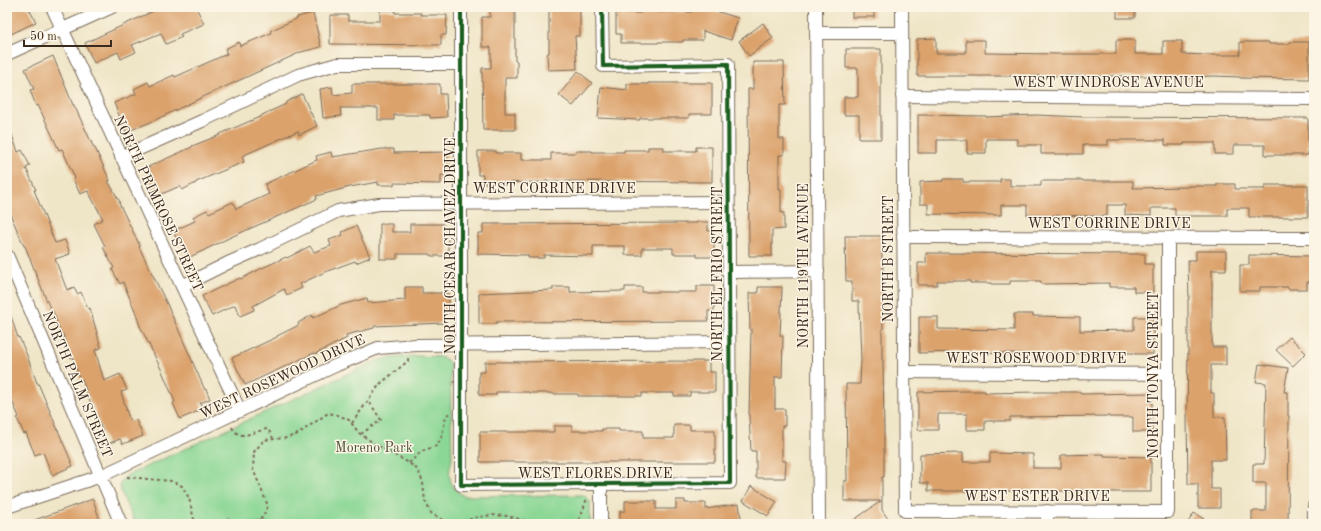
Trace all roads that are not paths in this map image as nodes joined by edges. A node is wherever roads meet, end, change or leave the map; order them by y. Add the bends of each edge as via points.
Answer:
1 (52, 7) edge
2 (112, 7) edge
3 (461, 7) edge
4 (602, 7) edge
5 (816, 7) edge
6 (902, 7) edge
7 (62, 29) junction
8 (816, 33) junction
9 (902, 33) junction
10 (7, 54) edge
11 (461, 64) junction
12 (902, 96) junction
13 (1314, 98) edge
14 (121, 157) junction
15 (728, 202) junction
16 (461, 204) junction
17 (903, 237) junction
18 (1168, 238) junction
19 (1314, 238) edge
20 (7, 255) edge
21 (818, 271) junction
22 (728, 272) junction
23 (182, 286) junction
24 (728, 342) junction
25 (461, 345) junction
26 (904, 372) junction
27 (1168, 374) junction
28 (240, 411) junction
29 (101, 476) junction
30 (730, 483) joint
31 (600, 484) junction
32 (461, 485) joint
33 (7, 506) edge
34 (1314, 506) edge
35 (905, 510) joint
36 (1047, 511) junction
37 (1168, 512) joint
38 (122, 524) edge
39 (601, 524) edge
40 (819, 524) edge
41 (1047, 524) edge
42 (1314, 524) edge

1 - 7 street, NORTH PRIMROSE STREET
2 - 7 street
3 - 11 street, NORTH CESAR CHAVEZ DRIVE
4 - 15 street, NORTH EL FRIO STREET via 603,66 728,64
5 - 8 street, NORTH 119TH AVENUE
6 - 9 street, NORTH B STREET
7 - 10 street
7 - 14 street, NORTH PRIMROSE STREET
8 - 9 street
8 - 21 street, NORTH 119TH AVENUE
9 - 12 street, NORTH B STREET
11 - 14 street via 337,64 298,75
11 - 16 street, NORTH CESAR CHAVEZ DRIVE
12 - 13 street, WEST WINDROSE AVENUE
12 - 17 street, NORTH B STREET
14 - 23 street, NORTH PRIMROSE STREET
15 - 16 street, WEST CORRINE DRIVE
15 - 22 street, NORTH EL FRIO STREET
16 - 23 street, WEST CORRINE DRIVE via 379,204 338,211
16 - 25 street, NORTH CESAR CHAVEZ DRIVE
17 - 18 street, WEST CORRINE DRIVE
17 - 26 street, NORTH B STREET
18 - 19 street, WEST CORRINE DRIVE
18 - 27 street, NORTH TONYA STREET
20 - 29 street, NORTH PALM STREET
21 - 22 street
21 - 40 street, NORTH 119TH AVENUE
22 - 24 street, NORTH EL FRIO STREET
23 - 28 street, NORTH PRIMROSE STREET
24 - 25 street, WEST ROSEWOOD DRIVE
24 - 30 street, NORTH EL FRIO STREET
25 - 28 street, WEST ROSEWOOD DRIVE via 378,348
25 - 32 street, NORTH CESAR CHAVEZ DRIVE
26 - 27 street, WEST ROSEWOOD DRIVE
26 - 35 street, NORTH B STREET
27 - 37 street, NORTH TONYA STREET
28 - 29 street, WEST ROSEWOOD DRIVE
29 - 33 street, WEST ROSEWOOD DRIVE
29 - 38 street, NORTH PALM STREET
30 - 31 street, WEST FLORES DRIVE
31 - 32 street, WEST FLORES DRIVE
31 - 39 street
34 - 42 street
35 - 36 street, WEST ESTER DRIVE
36 - 37 street, WEST ESTER DRIVE
36 - 41 street

